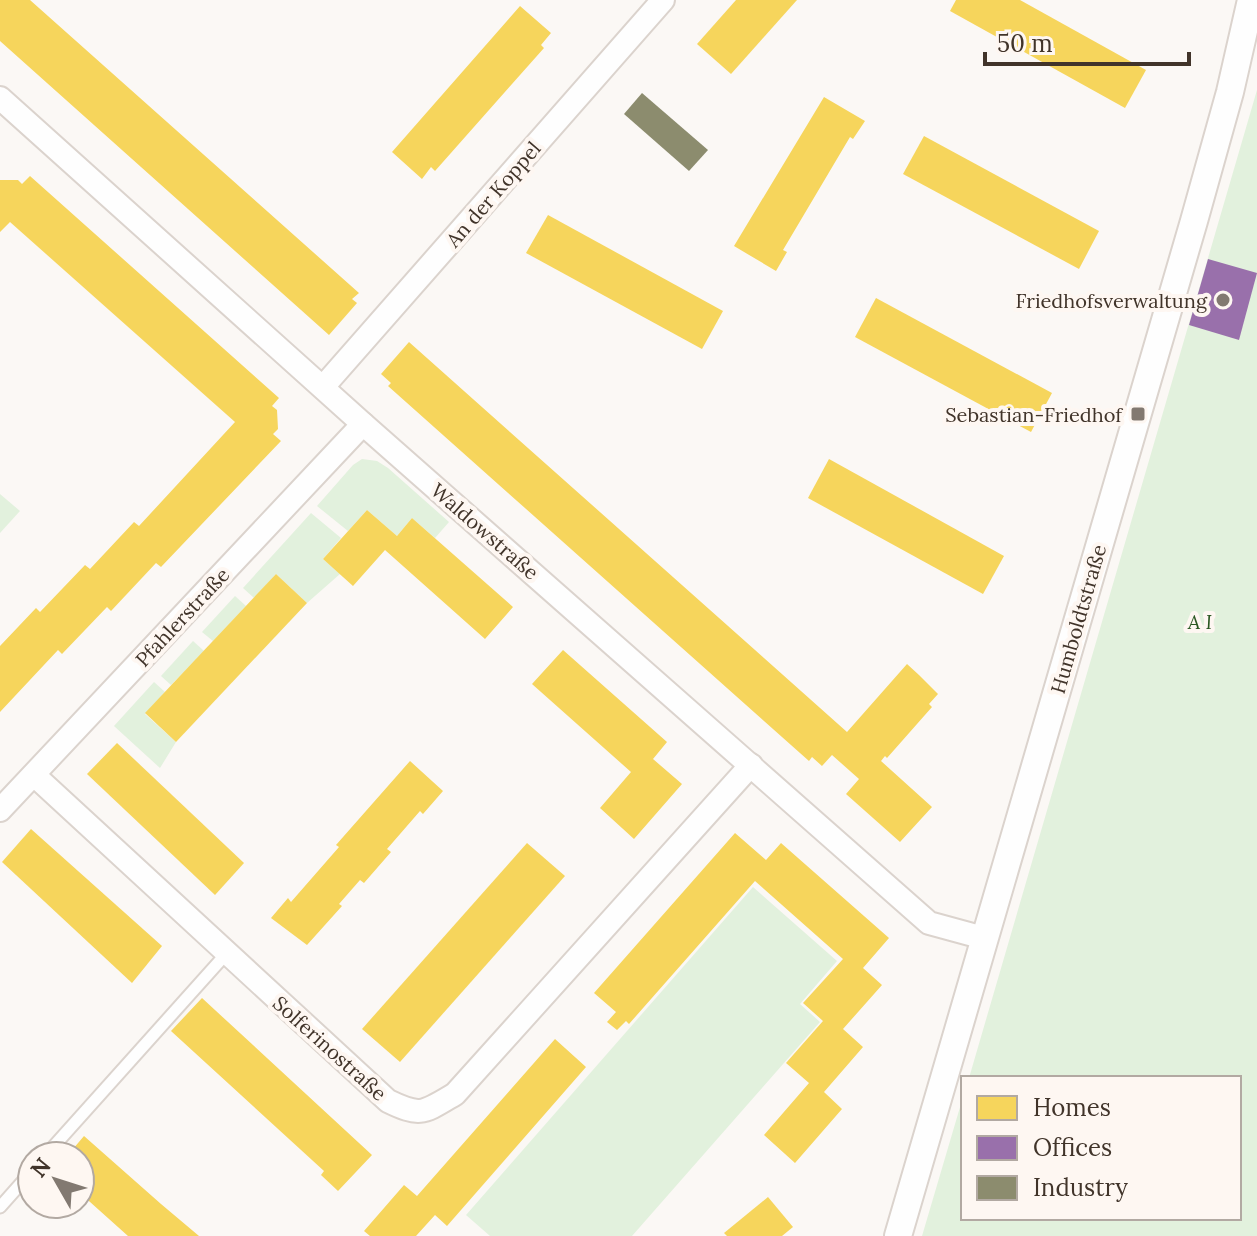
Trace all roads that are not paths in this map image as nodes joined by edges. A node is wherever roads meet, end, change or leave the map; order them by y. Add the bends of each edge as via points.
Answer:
1 (663, 0) edge
2 (1251, 0) edge
3 (0, 98) edge
4 (323, 387) junction
5 (363, 424) junction
6 (751, 765) junction
7 (34, 775) junction
8 (0, 810) edge
9 (984, 938) junction
10 (226, 954) junction
11 (59, 1140) edge
12 (16, 1189) edge
13 (0, 1207) edge
14 (898, 1236) edge

1 - 4 street, An der Koppel
2 - 9 street, Humboldtstraße via 1194,221
3 - 4 street, Waldowstraße
4 - 5 street, Waldowstraße
5 - 6 street, Waldowstraße
5 - 7 street, Pfahlerstraße
6 - 9 street, Waldowstraße via 929,923
6 - 10 street, Solferinostraße via 455,1094 431,1108 411,1113 388,1101
7 - 8 street, Pfahlerstraße
7 - 10 street, Solferinostraße
9 - 14 street, Humboldtstraße
10 - 11 lane
12 - 13 lane

